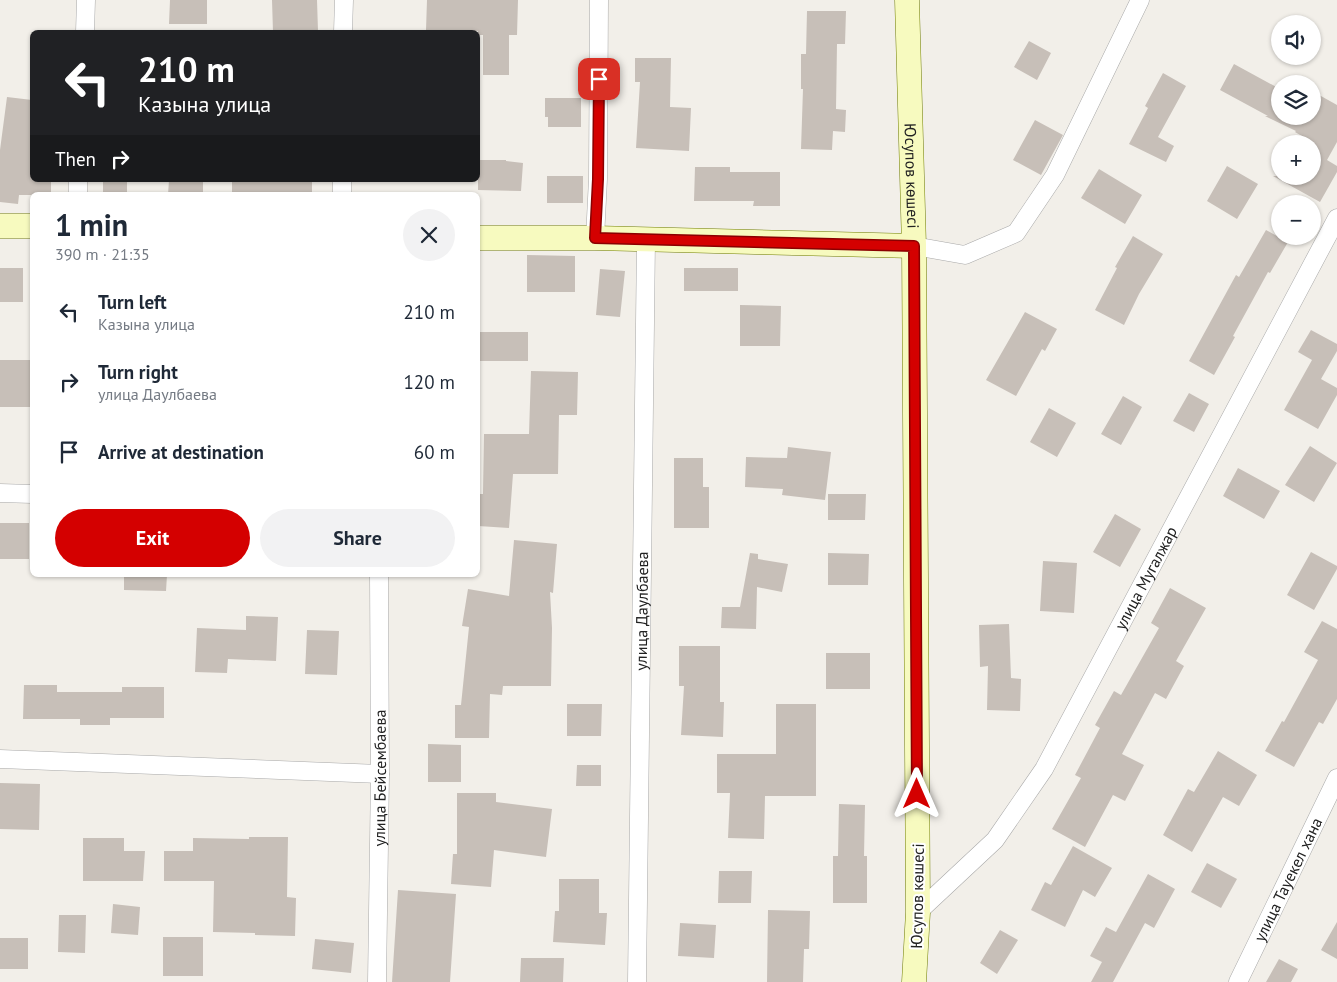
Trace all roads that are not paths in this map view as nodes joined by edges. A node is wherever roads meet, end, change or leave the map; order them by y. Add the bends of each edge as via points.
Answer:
1 (86, 0) edge
2 (344, 0) edge
3 (600, 0) edge
4 (907, 0) edge
5 (1140, 0) edge
6 (84, 30) edge
7 (343, 30) edge
8 (1337, 218) edge
9 (0, 226) edge
10 (30, 226) edge
11 (480, 238) edge
12 (595, 238) junction
13 (646, 240) junction
14 (914, 246) junction
15 (0, 493) edge
16 (30, 494) edge
17 (379, 577) edge
18 (0, 759) edge
19 (380, 774) junction
20 (1337, 778) edge
21 (918, 912) junction
22 (376, 982) edge
23 (637, 982) edge
24 (914, 982) edge
25 (1238, 982) edge

1 - 6 street
2 - 7 street
3 - 12 street
4 - 14 street, Юсупов көшесі
5 - 14 street via 1055,175 1016,233 965,255
8 - 21 street, улица Мугалжар via 1044,769 995,840
9 - 10 street
11 - 12 street
12 - 13 street
13 - 14 street
13 - 23 street, улица Даулбаева
14 - 21 street, Юсупов көшесі
15 - 16 street
17 - 19 street, улица Бейсембаева
18 - 19 street
19 - 22 street, улица Бейсембаева
20 - 25 street, улица Тауекел хана
21 - 24 street, Юсупов көшесі

